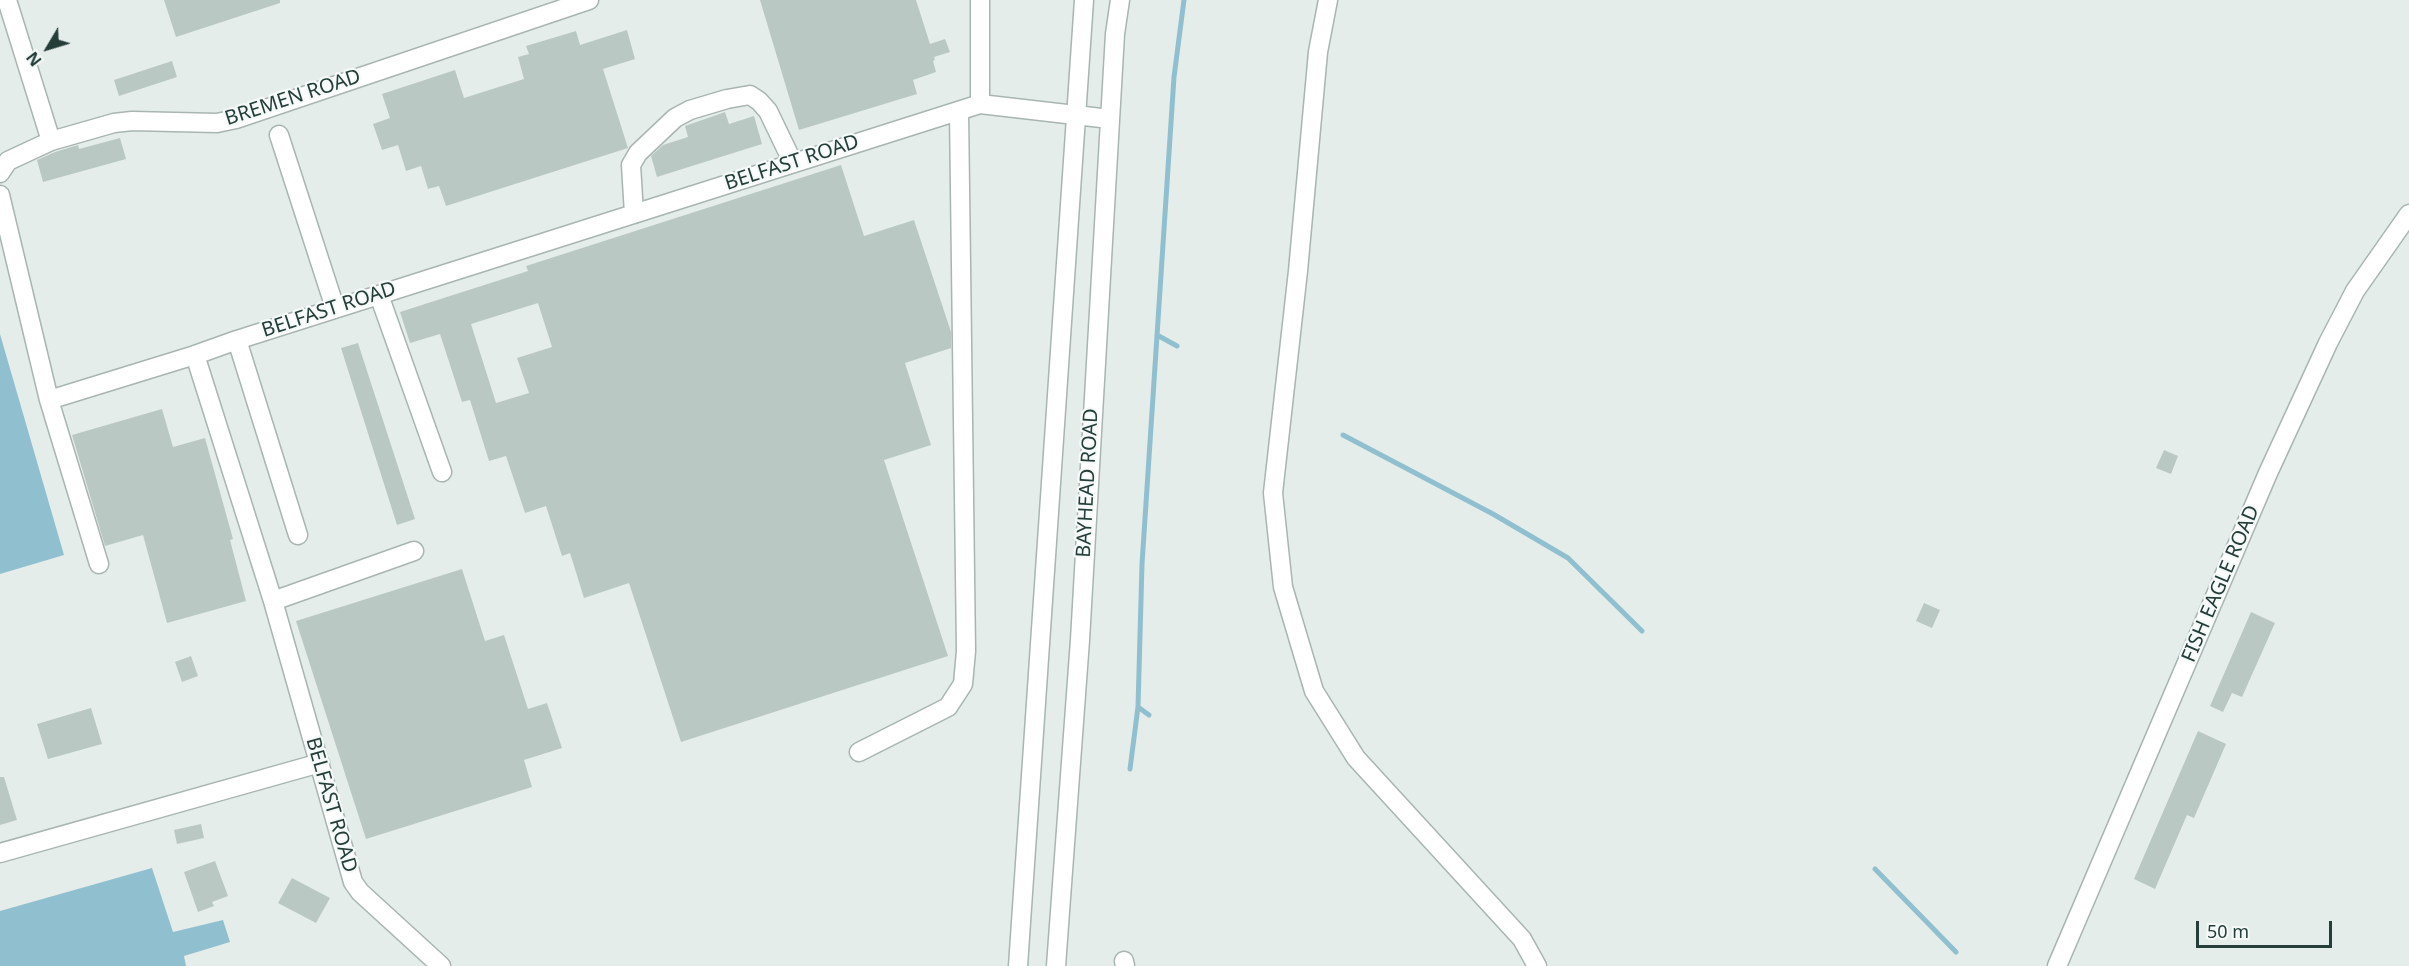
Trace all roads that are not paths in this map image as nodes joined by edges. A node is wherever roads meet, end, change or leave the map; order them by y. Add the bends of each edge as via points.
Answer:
1 (8, 0) edge
2 (589, 0) edge
3 (980, 0) edge
4 (1083, 0) edge
5 (1120, 0) edge
6 (1328, 0) edge
7 (980, 104) junction
8 (959, 111) junction
9 (1076, 115) junction
10 (1110, 119) junction
11 (279, 135) dead end
12 (51, 141) junction
13 (793, 163) junction
14 (0, 173) edge
15 (0, 195) edge
16 (634, 214) junction
17 (2409, 214) edge
18 (3, 218) edge
19 (379, 295) junction
20 (335, 308) junction
21 (237, 340) junction
22 (195, 355) junction
23 (49, 400) junction
24 (442, 472) dead end
25 (298, 535) dead end
26 (414, 550) dead end
27 (99, 564) dead end
28 (273, 601) junction
29 (858, 752) dead end
30 (320, 763) junction
31 (0, 853) edge
32 (441, 966) edge
33 (1018, 966) edge
34 (1056, 966) edge
35 (1537, 966) edge
36 (2057, 966) edge

1 - 12 street
2 - 12 street, BREMEN ROAD via 217,123 132,121
3 - 7 street
4 - 9 street, BAYHEAD ROAD
5 - 10 street, BAYHEAD ROAD
6 - 35 street via 1318,52 1274,493 1283,587 1314,691 1356,758 1522,939
7 - 8 street, BELFAST ROAD
7 - 9 street, BELFAST ROAD
8 - 13 street, BELFAST ROAD
8 - 29 street via 966,651 963,684 948,707
9 - 10 street, BELFAST ROAD
9 - 33 street, BAYHEAD ROAD
10 - 34 street, BAYHEAD ROAD via 1080,640
11 - 20 street
12 - 14 street, BREMEN ROAD via 8,160
13 - 16 street, BELFAST ROAD
13 - 16 street via 768,111 759,101 750,95 718,102 675,118 638,153 631,165
15 - 18 street
16 - 19 street, BELFAST ROAD
17 - 36 street, FISH EAGLE ROAD via 2355,291 2328,343 2268,473
18 - 23 street
19 - 20 street, BELFAST ROAD
19 - 24 street
20 - 21 street, BELFAST ROAD
21 - 22 street, BELFAST ROAD
21 - 25 street
22 - 23 street
22 - 28 street, BELFAST ROAD
23 - 27 street
26 - 28 street
28 - 30 street, BELFAST ROAD
30 - 31 street
30 - 32 street, BELFAST ROAD via 355,885

